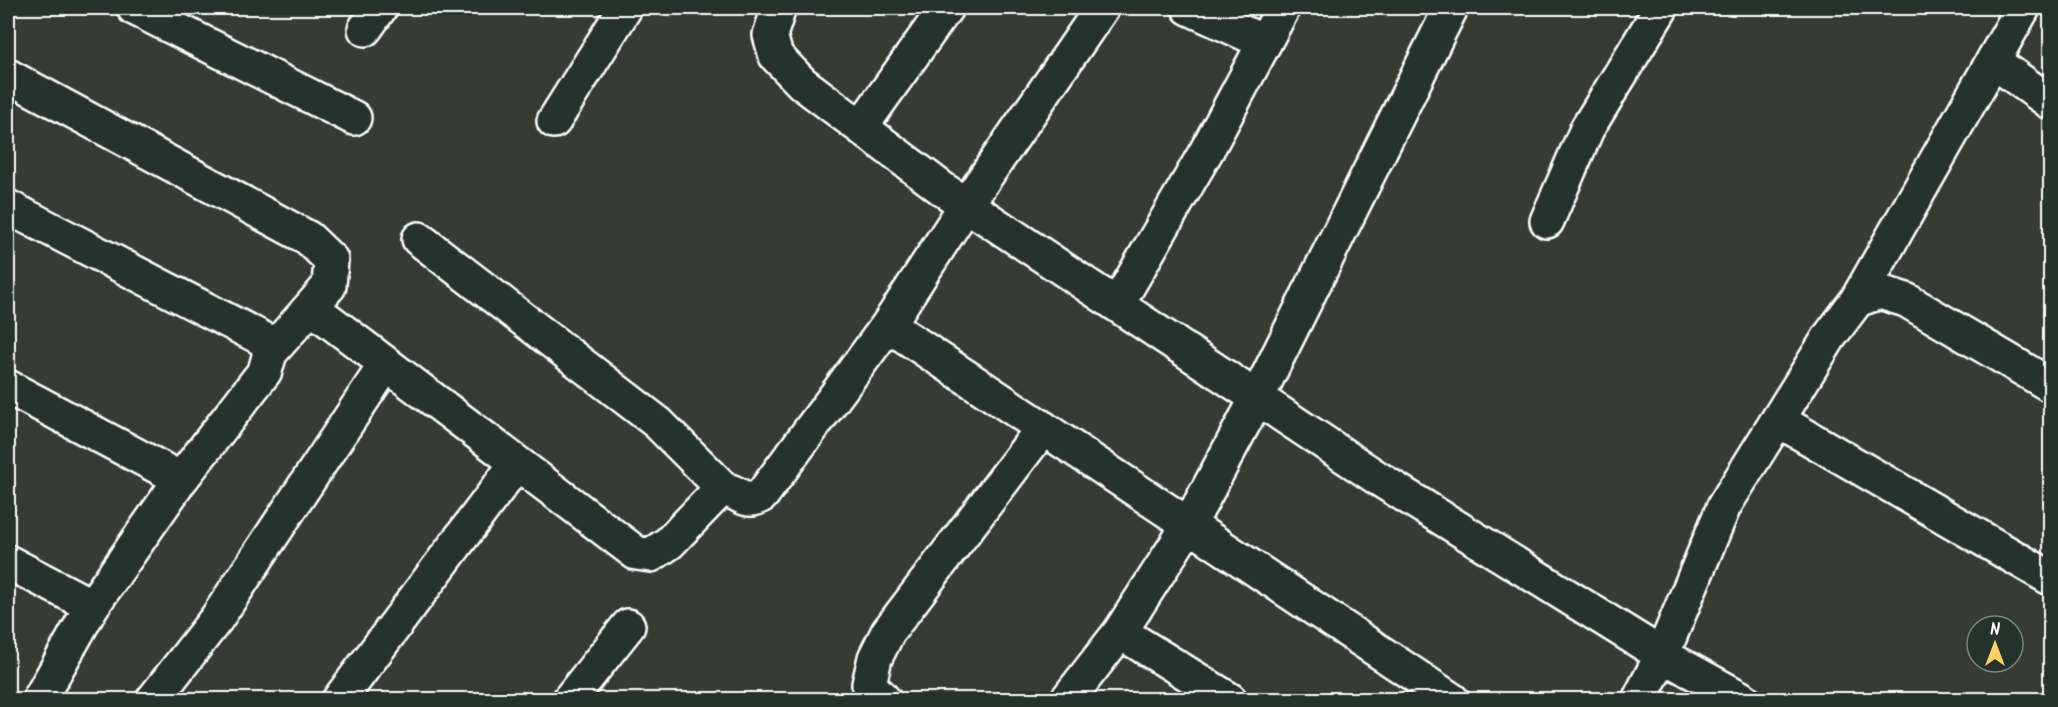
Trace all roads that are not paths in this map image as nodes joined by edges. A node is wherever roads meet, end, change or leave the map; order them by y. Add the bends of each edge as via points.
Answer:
1 (624, 8) edge
2 (779, 8) edge
3 (946, 8) edge
4 (1102, 8) edge
5 (1190, 8) edge
6 (1283, 8) edge
7 (1451, 8) edge
8 (1661, 8) edge
9 (2023, 8) edge
10 (152, 11) edge
11 (1264, 42) junction
12 (1993, 61) junction
13 (8, 76) edge
14 (2050, 102) edge
15 (354, 118) dead end
16 (554, 121) dead end
17 (861, 127) junction
18 (966, 205) junction
19 (8, 207) edge
20 (1547, 221) dead end
21 (419, 239) dead end
22 (1857, 300) junction
23 (1117, 305) junction
24 (310, 308) junction
25 (888, 325) junction
26 (270, 352) junction
27 (386, 364) junction
28 (2050, 385) edge
29 (8, 387) edge
30 (1257, 398) junction
31 (1778, 420) junction
32 (1043, 428) junction
33 (517, 463) junction
34 (181, 479) junction
35 (724, 489) junction
36 (1189, 525) junction
37 (8, 562) edge
38 (2050, 578) edge
39 (92, 606) junction
40 (628, 626) dead end
41 (1120, 632) junction
42 (1662, 655) junction
43 (39, 699) edge
44 (153, 699) edge
45 (339, 699) edge
46 (569, 699) edge
47 (884, 699) edge
48 (1067, 699) edge
49 (1230, 699) edge
50 (1452, 699) edge
51 (1639, 699) edge
52 (1744, 699) edge

1 - 16 street
2 - 17 street via 770,35 776,56 802,83
3 - 17 street
4 - 18 street
5 - 11 street
6 - 11 street
7 - 30 street
8 - 20 street via 1587,129
9 - 12 street
10 - 15 street
11 - 23 street
12 - 14 street
12 - 22 street
13 - 24 street via 308,238 331,260 329,286
17 - 18 street
18 - 23 street
18 - 25 street
19 - 26 street via 265,340
21 - 35 street via 658,423
22 - 28 street via 1880,292 1906,300
22 - 31 street
23 - 30 street
24 - 26 street
24 - 27 street
25 - 32 street
25 - 35 street via 762,495 746,499
26 - 34 street via 265,371
27 - 33 street
27 - 44 street via 217,618
29 - 34 street
30 - 36 street
30 - 42 street
31 - 38 street
31 - 42 street via 1724,506
32 - 36 street
32 - 47 street via 888,632 868,684
33 - 35 street via 643,555 658,552
33 - 45 street
34 - 39 street
36 - 41 street
36 - 50 street
37 - 39 street
39 - 43 street
40 - 46 street
41 - 48 street
41 - 49 street
42 - 51 street
42 - 52 street

